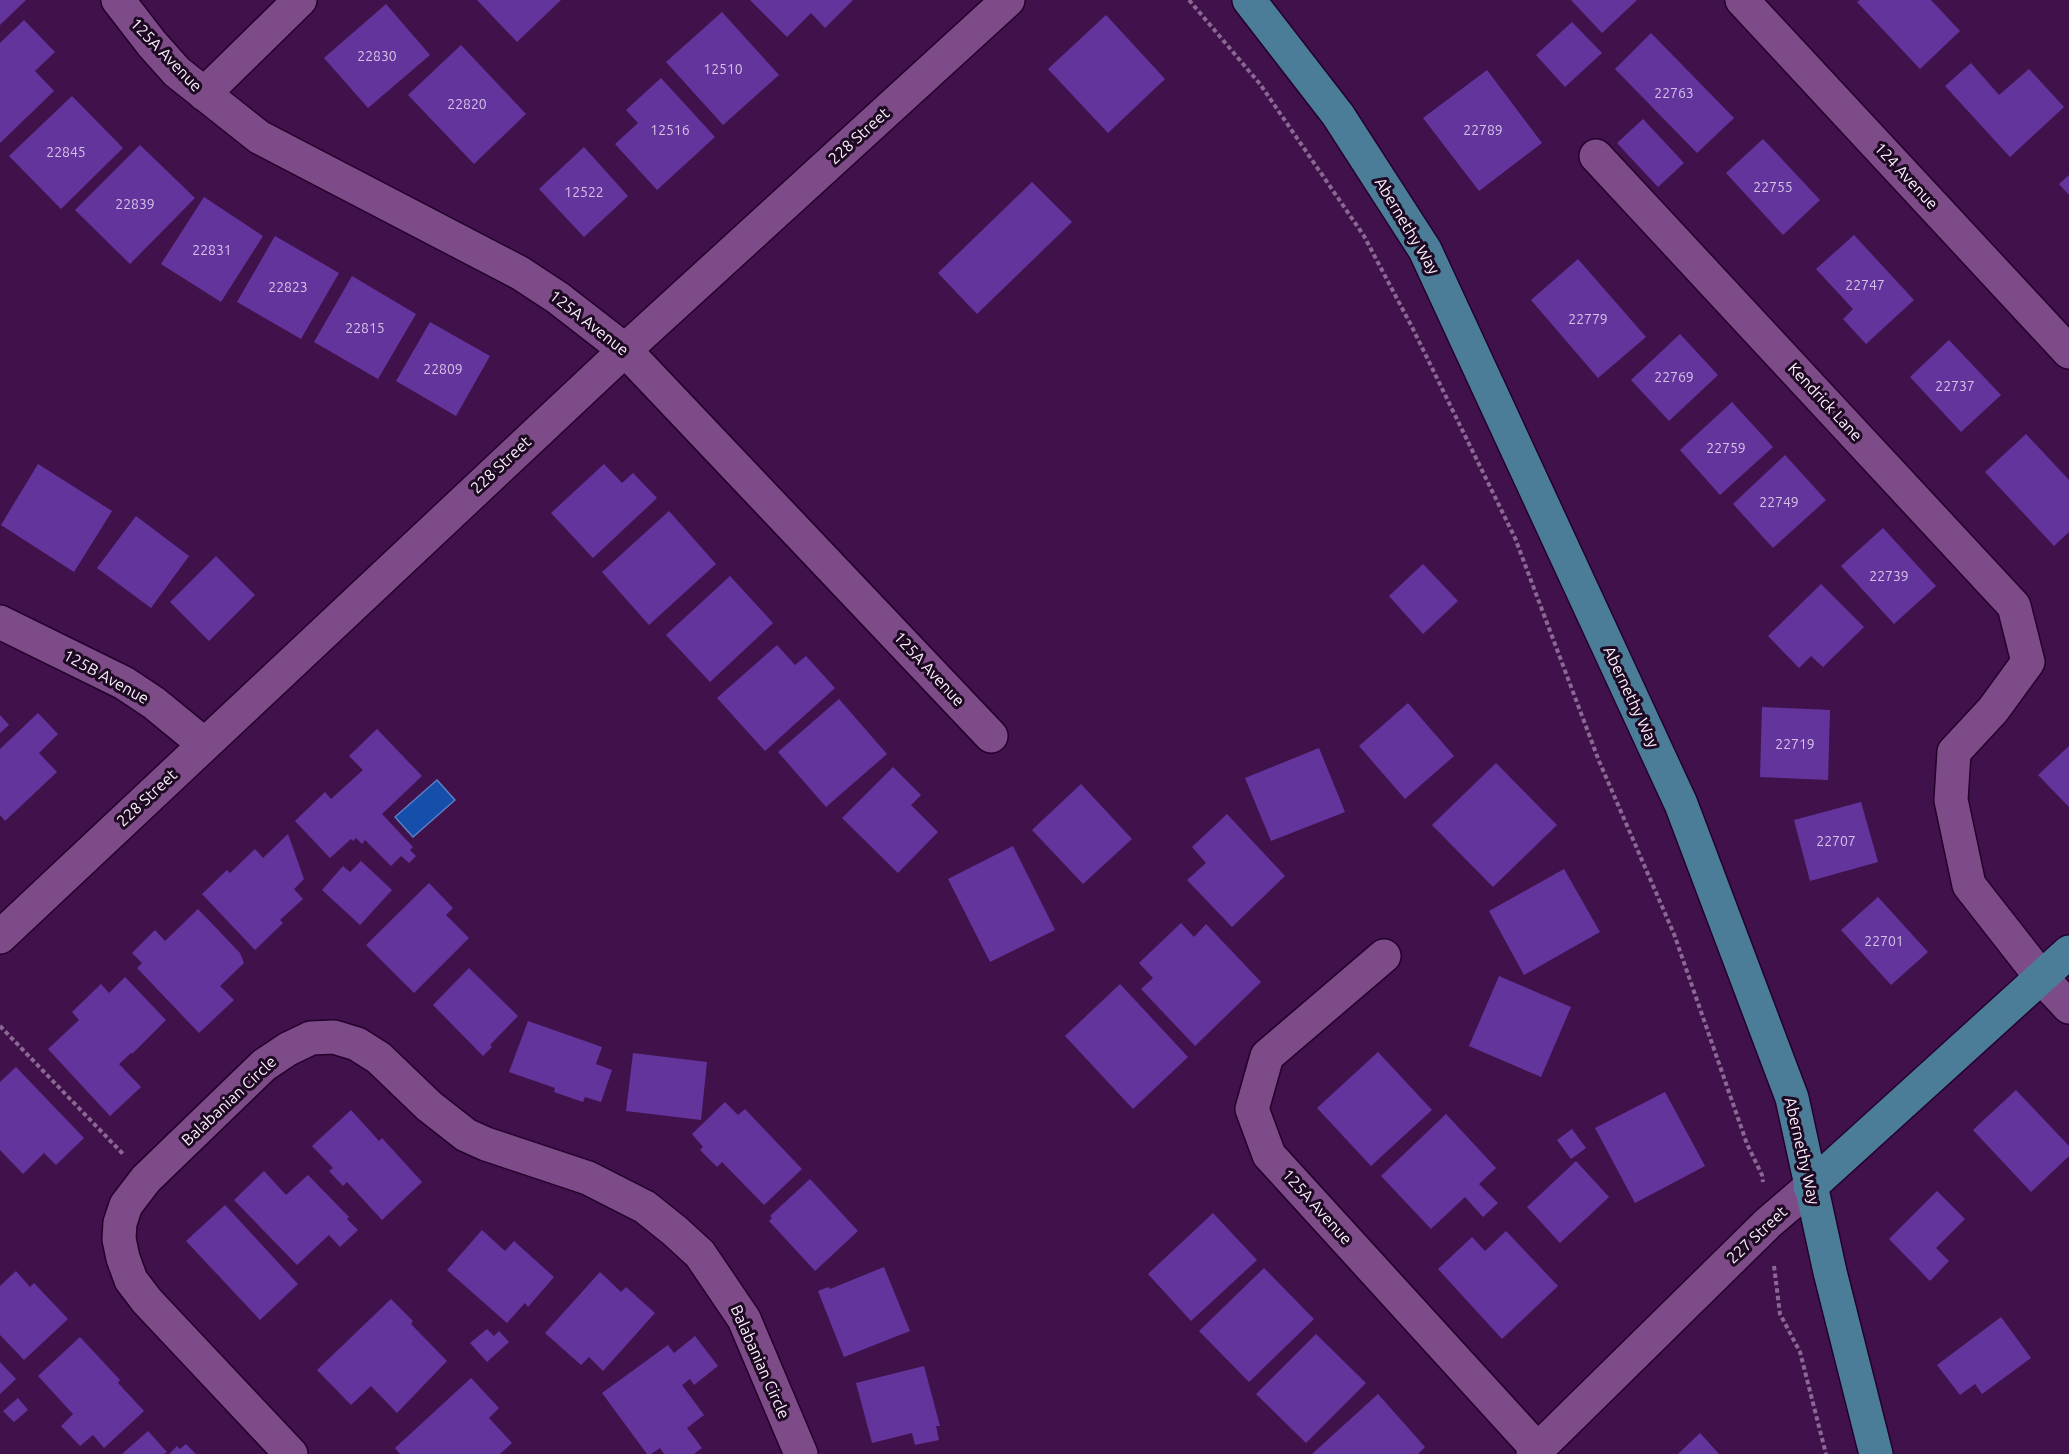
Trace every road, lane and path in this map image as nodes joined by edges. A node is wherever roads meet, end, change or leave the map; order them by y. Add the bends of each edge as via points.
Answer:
1 (118, 0) edge
2 (300, 0) edge
3 (1008, 0) edge
4 (1189, 0) edge
5 (1250, 0) edge
6 (1742, 0) edge
7 (204, 94) junction
8 (1596, 156) dead end
9 (625, 350) junction
10 (2069, 352) edge
11 (0, 622) edge
12 (991, 736) dead end
13 (204, 744) junction
14 (0, 936) edge
15 (2069, 952) edge
16 (1384, 956) dead end
17 (2041, 977) junction
18 (2069, 1007) edge
19 (0, 1026) edge
20 (1762, 1175) dead end
21 (146, 1179) junction
22 (1810, 1187) junction
23 (1780, 1314) dead end
24 (1535, 1452) edge
25 (291, 1454) edge
26 (801, 1454) edge
27 (1826, 1454) edge
28 (1876, 1454) edge

1 - 7 street, 125A Avenue via 177,72
2 - 7 street
3 - 9 street, 228 Street
4 - 20 path via 1260,84 1364,236 1510,527 1599,761 1674,934
5 - 22 main road, Abernethy Way via 1338,115 1425,250 1681,804 1791,1098
6 - 10 street, 124 Avenue
7 - 9 street, 125A Avenue via 259,137 520,273
8 - 17 street, Kendrick Lane via 2014,606 2028,662 1993,710 1954,752 1950,800 1968,885
9 - 12 street, 125A Avenue
9 - 13 street, 228 Street
11 - 13 street, 125B Avenue via 124,683
13 - 14 street, 228 Street
15 - 17 main road, 227 Street
16 - 24 street, 125A Avenue via 1267,1056 1252,1109 1269,1155
17 - 18 street
17 - 22 main road, 227 Street
19 - 21 path
21 - 25 street, Balabanian Circle via 126,1205 120,1223 119,1239 131,1280
21 - 26 street, Balabanian Circle via 264,1065 288,1049 311,1038 334,1037 357,1044 379,1058 466,1135 588,1178 645,1207 700,1254 744,1318
22 - 24 street, 227 Street via 1768,1223
22 - 28 main road, Abernethy Way
23 - 27 path via 1800,1352

